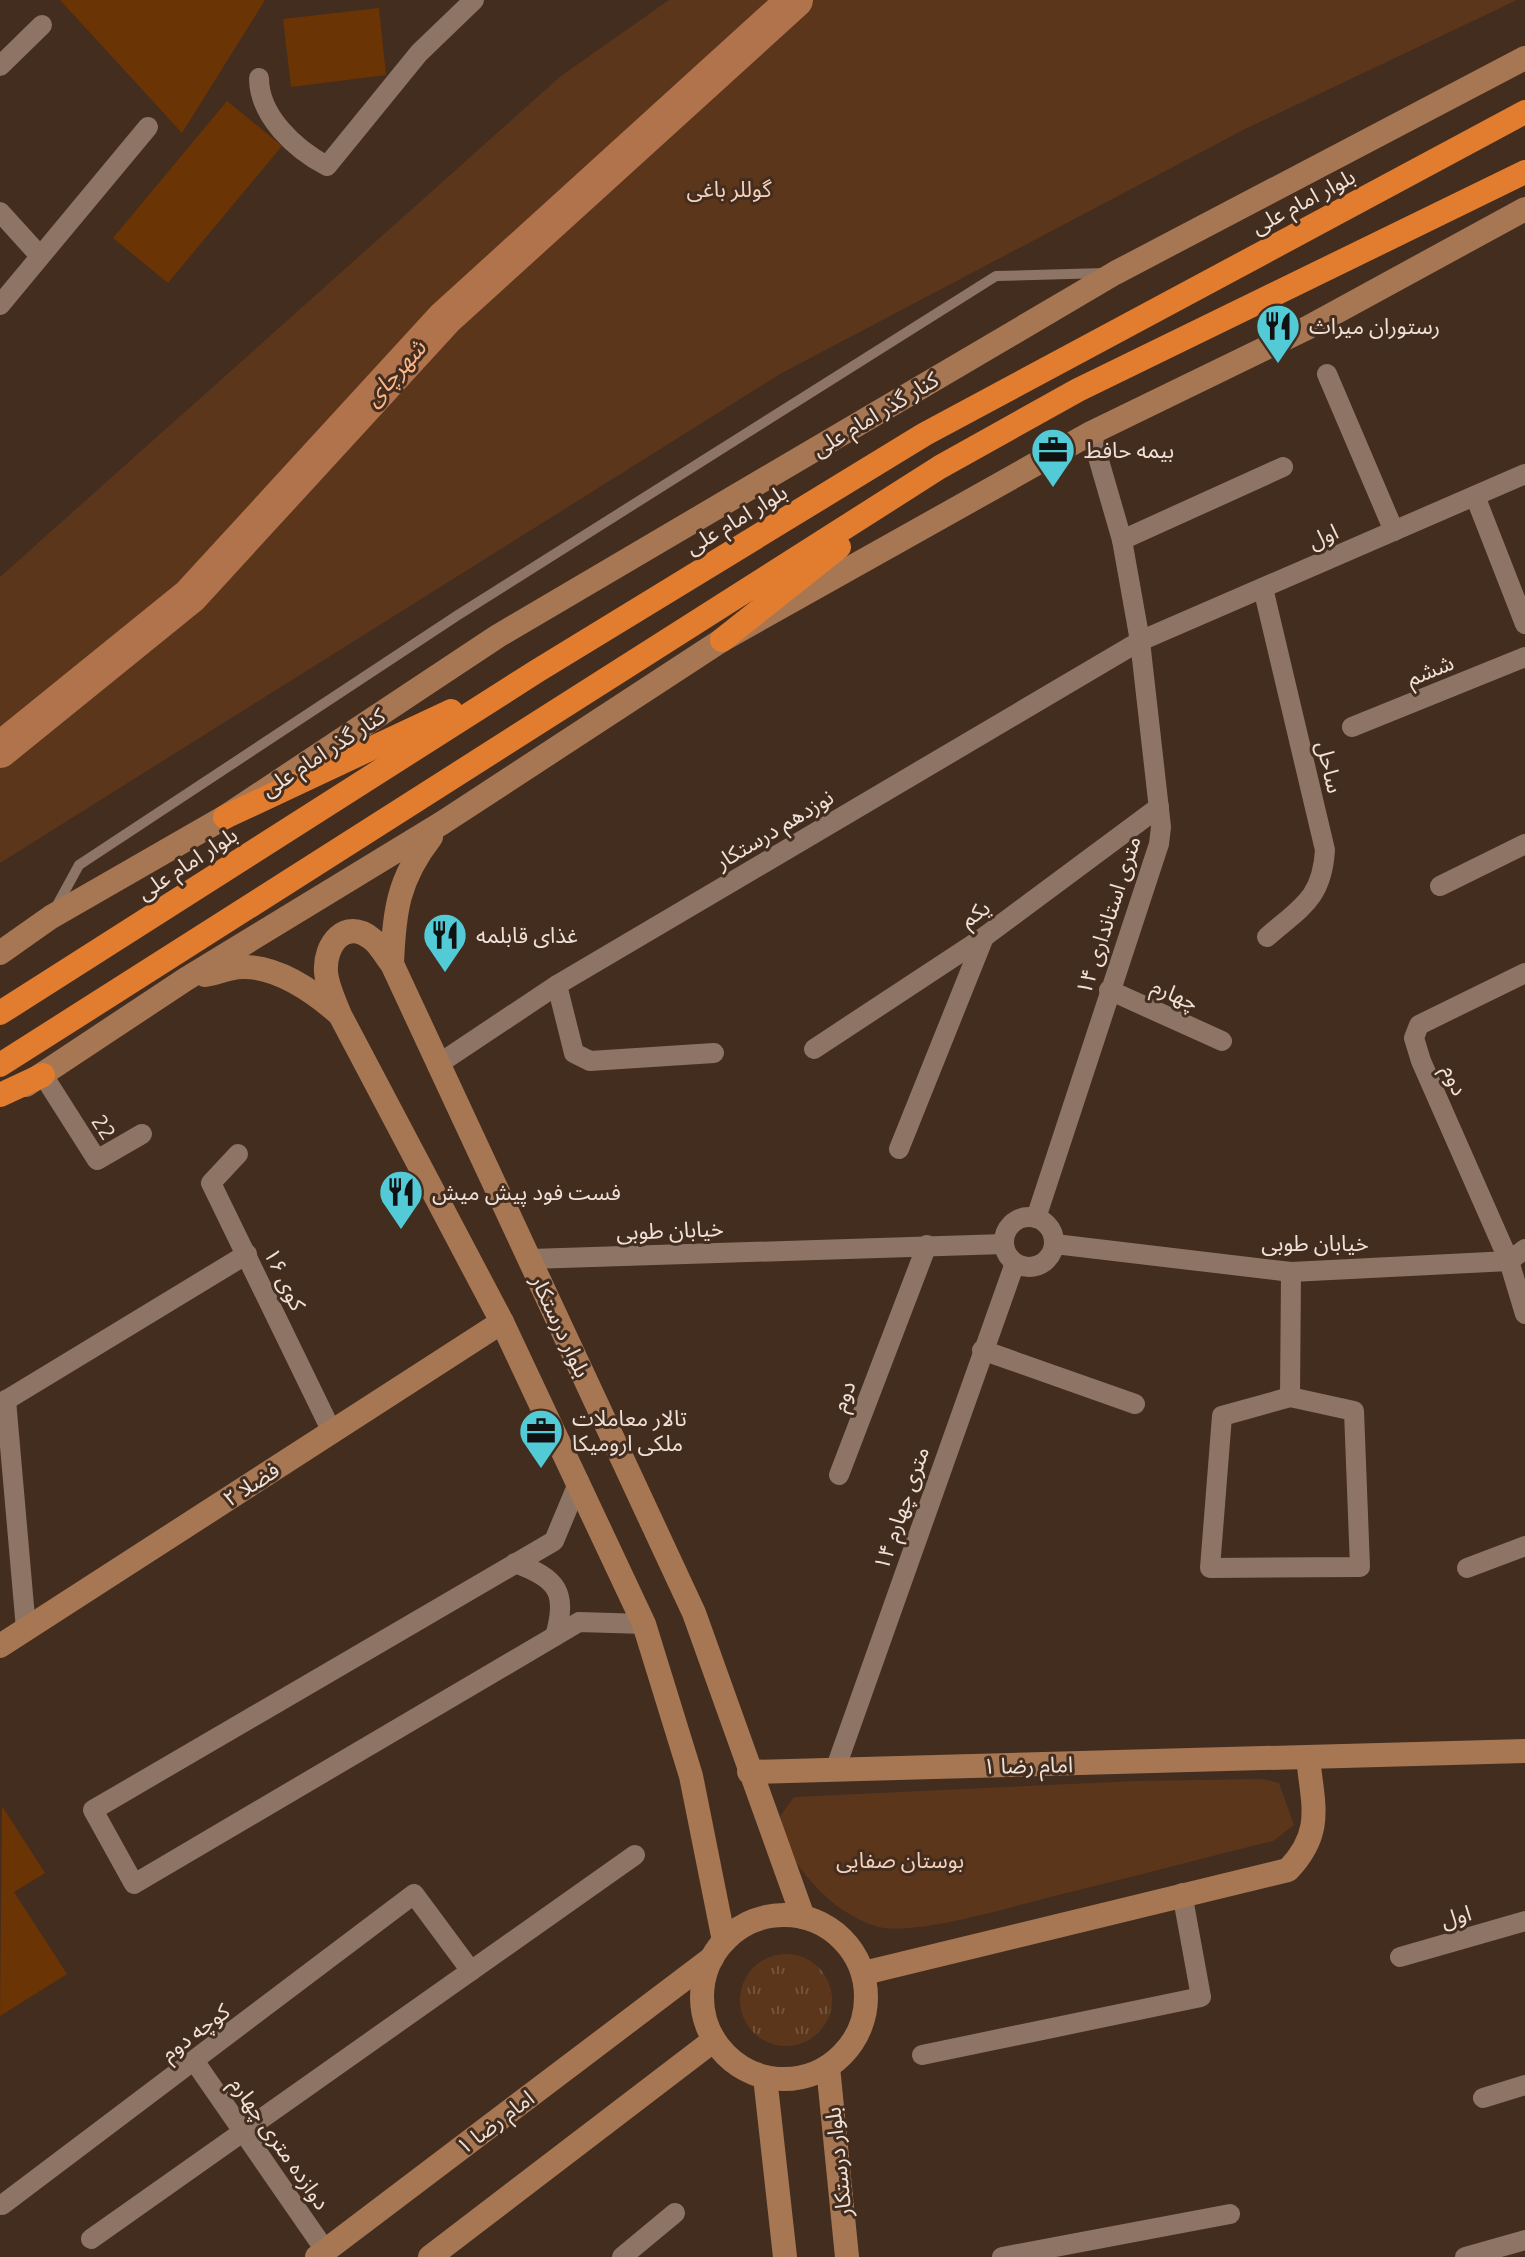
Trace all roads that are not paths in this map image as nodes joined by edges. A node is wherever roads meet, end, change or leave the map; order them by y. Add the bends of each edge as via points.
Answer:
1 (474, 0) edge
2 (42, 25) dead end
3 (1525, 58) edge
4 (0, 66) edge
5 (259, 78) dead end
6 (1525, 112) edge
7 (148, 127) dead end
8 (1525, 172) edge
9 (1525, 209) edge
10 (0, 212) edge
11 (40, 256) junction
12 (1115, 273) junction
13 (0, 305) edge
14 (1327, 374) dead end
15 (1091, 433) junction
16 (940, 467) junction
17 (1283, 467) dead end
18 (1525, 474) edge
19 (1475, 496) junction
20 (1394, 531) junction
21 (1122, 540) junction
22 (1263, 588) junction
23 (1525, 624) edge
24 (722, 640) junction
25 (1140, 641) junction
26 (1525, 657) edge
27 (537, 671) junction
28 (1352, 727) dead end
29 (1159, 807) junction
30 (225, 817) junction
31 (442, 823) junction
32 (1525, 844) edge
33 (1440, 886) dead end
34 (51, 917) junction
35 (984, 937) junction
36 (1267, 937) dead end
37 (0, 953) edge
38 (392, 964) junction
39 (1525, 973) edge
40 (186, 979) junction
41 (557, 985) junction
42 (1109, 990) junction
43 (0, 1013) edge
44 (340, 1015) junction
45 (1222, 1041) dead end
46 (814, 1049) dead end
47 (714, 1053) dead end
48 (0, 1065) edge
49 (437, 1065) junction
50 (43, 1075) junction
51 (0, 1095) edge
52 (0, 1101) edge
53 (142, 1134) dead end
54 (899, 1149) dead end
55 (238, 1154) dead end
56 (1036, 1218) junction
57 (1004, 1244) junction
58 (1055, 1244) junction
59 (927, 1245) junction
60 (247, 1254) junction
61 (1517, 1255) edge
62 (530, 1259) junction
63 (1015, 1263) junction
64 (1291, 1272) junction
65 (1525, 1314) edge
66 (502, 1322) junction
67 (982, 1350) junction
68 (1290, 1397) junction
69 (3, 1402) edge
70 (1135, 1404) dead end
71 (332, 1432) junction
72 (839, 1475) dead end
73 (579, 1481) junction
74 (1525, 1546) edge
75 (515, 1563) junction
76 (1467, 1568) dead end
77 (644, 1624) junction
78 (26, 1629) junction
79 (555, 1636) junction
80 (0, 1646) edge
81 (1525, 1751) edge
82 (1308, 1758) junction
83 (835, 1770) junction
84 (749, 1772) junction
85 (635, 1855) dead end
86 (1182, 1893) junction
87 (803, 1917) junction
88 (1525, 1921) edge
89 (718, 1950) junction
90 (1400, 1957) dead end
91 (471, 1971) junction
92 (864, 1973) junction
93 (714, 2040) junction
94 (922, 2055) dead end
95 (195, 2062) junction
96 (828, 2067) junction
97 (765, 2077) junction
98 (1525, 2085) edge
99 (1483, 2098) dead end
100 (243, 2132) junction
101 (2, 2205) dead end
102 (675, 2213) dead end
103 (1230, 2214) dead end
104 (91, 2239) dead end
105 (1525, 2240) edge
106 (650, 2247) edge
107 (321, 2254) edge
108 (430, 2257) edge
109 (622, 2257) edge
110 (785, 2257) edge
111 (847, 2257) edge
112 (1002, 2257) edge
113 (1465, 2257) edge

1 - 5 street via 419,53 327,166 304,154 276,123 259,94
2 - 4 street
3 - 12 main road, کنار گذر امام علی
6 - 27 highway, بلوار امام علی via 925,434
7 - 11 street
8 - 16 highway via 1078,390
9 - 15 main road via 1307,328
10 - 11 street
11 - 13 street
12 - 30 main road, کنار گذر امام علی via 498,636
12 - 34 lane via 996,276 458,615 79,865
14 - 20 street
15 - 21 street, ۱۴ متری استانداری
15 - 24 main road
16 - 24 highway
16 - 48 highway
17 - 21 street
18 - 19 street, اول
19 - 20 street, اول
19 - 23 street
20 - 22 street, اول
21 - 25 street, ۱۴ متری استانداری
22 - 25 street, اول
22 - 36 street, ساحل via 1325,850 1323,880 1311,898
24 - 31 main road
25 - 29 street, ۱۴ متری استانداری
25 - 41 street, نوزدهم درستکار
26 - 28 street, ششم
27 - 30 highway
27 - 43 highway, بلوار امام علی
29 - 35 street, یکم
29 - 42 street, ۱۴ متری استانداری via 1159,844
30 - 34 main road, کنار گذر امام علی
31 - 38 main road via 410,864 394,915
31 - 40 main road
32 - 33 street
34 - 37 main road, کنار گذر امام علی
35 - 46 street, یکم
35 - 54 street
38 - 44 main road via 372,939 351,930 341,933 329,946 326,968
38 - 49 main road, بلوار درستکار
39 - 61 street, دوم via 1419,1025 1414,1038
40 - 44 main road via 243,967 268,971 313,992
40 - 50 main road
41 - 47 street via 574,1053 590,1061
41 - 49 street, نوزدهم درستکار
42 - 45 street, چهارم
42 - 56 street, ۱۴ متری استانداری
44 - 66 main road
49 - 62 main road, بلوار درستکار
50 - 51 highway
50 - 52 main road
50 - 53 street, 22 via 97,1160
55 - 60 street, کوی ۱۶ via 211,1183
56 - 57 street via 1013,1223
56 - 58 street via 1053,1233
57 - 59 street, خیابان طوبی
57 - 63 street
58 - 63 street via 1041,1265
58 - 64 street, خیابان طوبی
59 - 62 street, خیابان طوبی
59 - 72 street, دوم
60 - 69 street
60 - 71 street, کوی ۱۶
61 - 64 street, خیابان طوبی
61 - 65 street, دوم
62 - 84 main road, بلوار درستکار via 694,1613
63 - 67 street, ۱۴ متری چهارم
64 - 68 street
66 - 71 main road, فضلا ۲
66 - 73 main road
67 - 70 street
67 - 83 street, ۱۴ متری چهارم
68 - 68 street via 1222,1416 1210,1568 1360,1567 1354,1411
69 - 78 street
71 - 78 main road, فضلا ۲
73 - 75 street via 554,1541
73 - 77 main road
74 - 76 street
75 - 79 street via 543,1573 557,1589 562,1612
75 - 79 street via 93,1810 134,1884
77 - 79 street via 579,1622
77 - 89 main road via 691,1776
78 - 80 main road, فضلا ۲
81 - 82 main road, امام رضا ۱
82 - 83 main road, امام رضا ۱
82 - 86 main road via 1315,1822 1306,1852 1288,1870
83 - 84 main road, امام رضا ۱
84 - 87 main road, بلوار درستکار
85 - 91 street
86 - 92 main road
86 - 94 street via 1201,1997
87 - 89 main road via 761,1918
87 - 92 main road via 841,1937
88 - 90 street, اول
89 - 93 main road via 704,1978 702,1999
89 - 107 main road, امام رضا ۱
91 - 95 street, کوچه دوم via 414,1894
91 - 100 street
92 - 96 main road via 865,2016 845,2053
93 - 97 main road via 736,2063
93 - 108 main road
95 - 100 street, دوازده متری چهارم
95 - 101 street, کوچه دوم
96 - 97 main road via 808,2076
96 - 111 main road, بلوار درستکار
97 - 110 main road
98 - 99 street
100 - 104 street
100 - 107 street, دوازده متری چهارم
102 - 106 street
103 - 112 street
105 - 113 street
106 - 109 street

